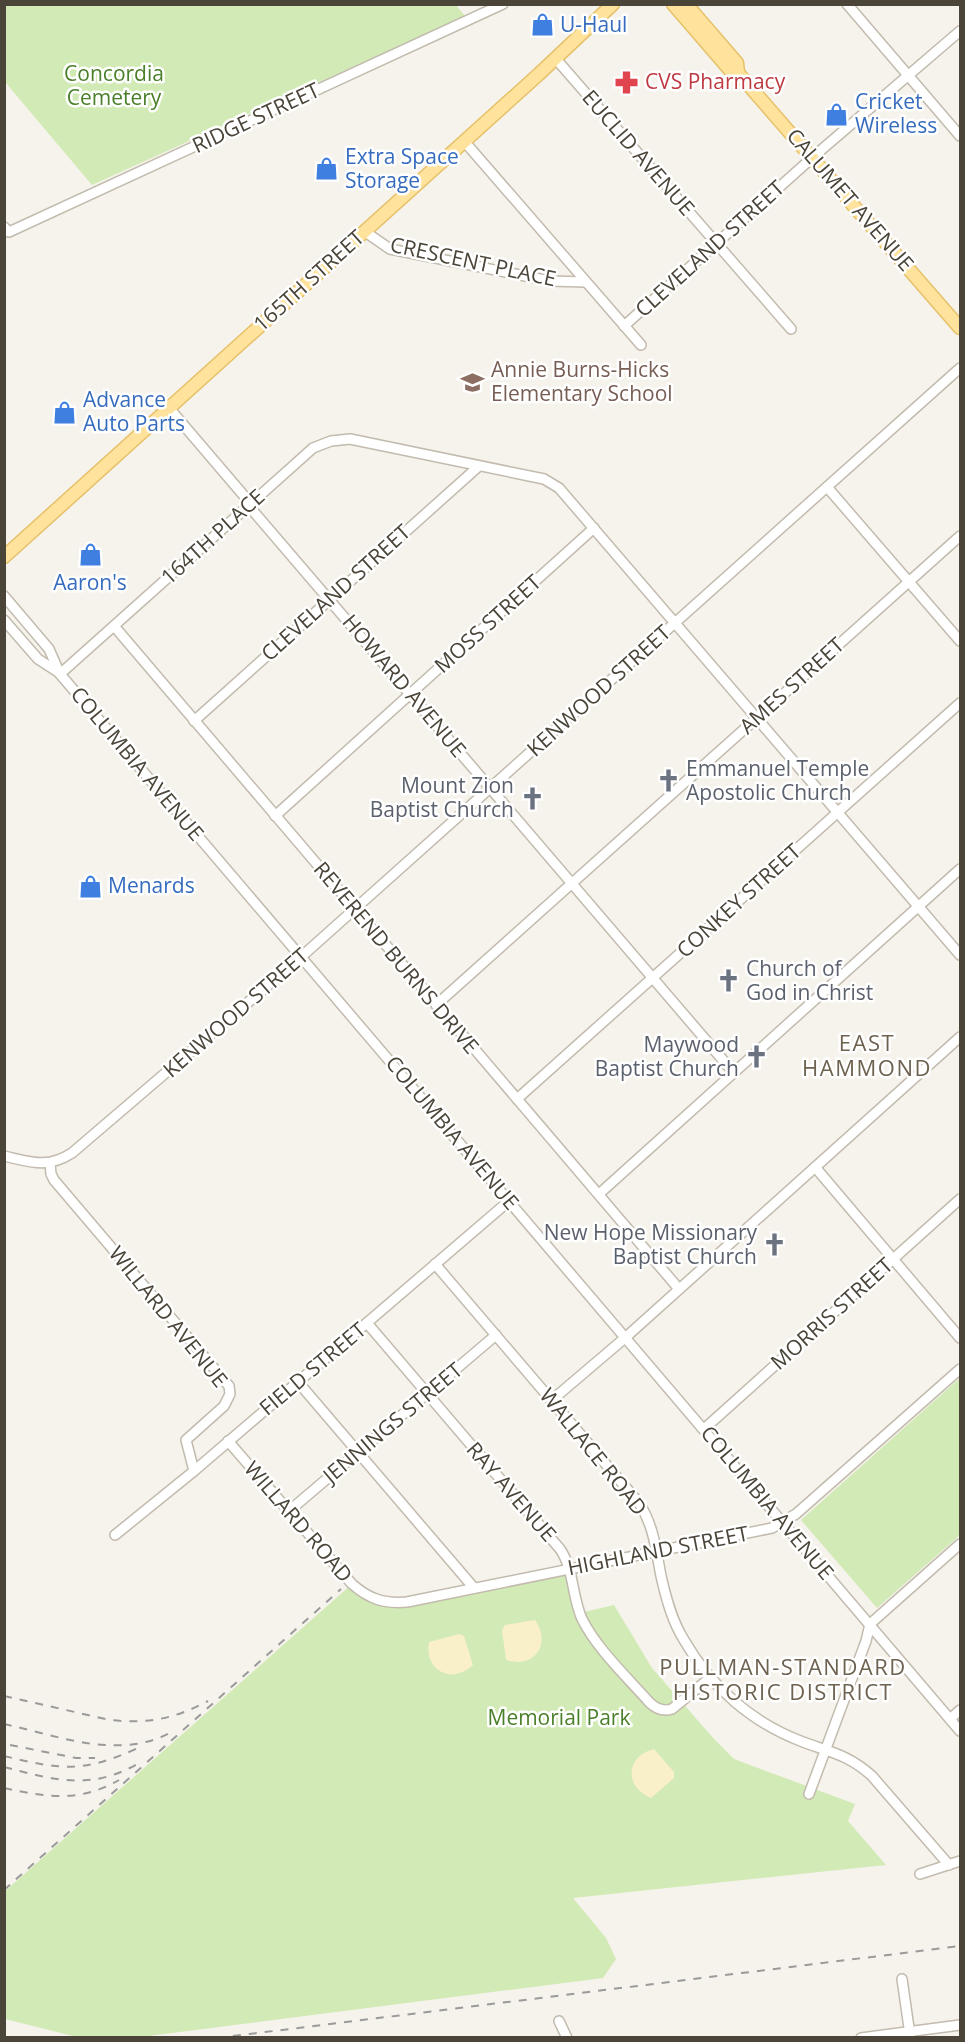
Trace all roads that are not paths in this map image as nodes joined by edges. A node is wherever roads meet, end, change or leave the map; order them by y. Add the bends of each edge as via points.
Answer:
1 (503, 4) edge
2 (613, 4) edge
3 (673, 4) edge
4 (686, 4) edge
5 (848, 4) edge
6 (960, 31) edge
7 (556, 59) junction
8 (738, 72) junction
9 (909, 75) junction
10 (960, 135) edge
11 (464, 141) junction
12 (813, 157) junction
13 (7, 229) edge
14 (364, 231) junction
15 (717, 243) junction
16 (585, 282) junction
17 (624, 326) junction
18 (960, 328) edge
19 (791, 329) dead end
20 (641, 345) dead end
21 (960, 368) edge
22 (169, 408) junction
23 (479, 466) junction
24 (827, 487) junction
25 (249, 504) junction
26 (594, 528) junction
27 (960, 536) edge
28 (4, 557) edge
29 (909, 582) junction
30 (4, 597) edge
31 (330, 599) junction
32 (4, 620) edge
33 (676, 622) junction
34 (114, 626) junction
35 (960, 641) edge
36 (60, 674) junction
37 (411, 694) junction
38 (960, 703) edge
39 (757, 717) junction
40 (194, 721) junction
41 (491, 788) junction
42 (838, 812) junction
43 (275, 816) junction
44 (960, 869) edge
45 (572, 883) junction
46 (918, 907) junction
47 (355, 909) junction
48 (960, 955) edge
49 (302, 957) junction
50 (652, 978) junction
51 (436, 1005) junction
52 (960, 1037) edge
53 (734, 1073) junction
54 (517, 1100) junction
55 (4, 1156) edge
56 (50, 1164) junction
57 (815, 1167) junction
58 (599, 1194) junction
59 (960, 1199) edge
60 (509, 1201) junction
61 (894, 1259) junction
62 (435, 1264) junction
63 (680, 1289) junction
64 (367, 1323) junction
65 (496, 1335) junction
66 (626, 1337) junction
67 (960, 1338) edge
68 (960, 1369) edge
69 (298, 1382) junction
70 (428, 1394) junction
71 (552, 1400) junction
72 (704, 1429) junction
73 (228, 1441) junction
74 (359, 1453) junction
75 (194, 1471) junction
76 (290, 1511) junction
77 (783, 1522) junction
78 (115, 1535) dead end
79 (960, 1544) edge
80 (657, 1552) junction
81 (568, 1569) junction
82 (474, 1588) junction
83 (372, 1599) joint
84 (870, 1624) junction
85 (710, 1678) junction
86 (960, 1710) edge
87 (950, 1719) junction
88 (960, 1731) edge
89 (826, 1749) junction
90 (809, 1794) dead end
91 (960, 1861) edge
92 (949, 1865) junction
93 (920, 1874) dead end
94 (902, 1978) dead end
95 (559, 2021) dead end
96 (960, 2025) edge
97 (910, 2035) edge
98 (567, 2037) edge
99 (861, 2037) edge

1 - 13 street, RIDGE STREET
2 - 7 main road, 165TH STREET
3 - 8 main road, CALUMET AVENUE via 730,70
4 - 8 main road, CALUMET AVENUE via 737,63
5 - 9 street
6 - 9 street, CLEVELAND STREET
7 - 11 main road, 165TH STREET
7 - 15 street, EUCLID AVENUE
8 - 12 main road, CALUMET AVENUE
9 - 10 street
9 - 12 street, CLEVELAND STREET
11 - 14 main road, 165TH STREET
11 - 16 street
12 - 15 street, CLEVELAND STREET
12 - 18 main road, CALUMET AVENUE
14 - 16 street, CRESCENT PLACE via 390,249 550,281
14 - 22 main road, 165TH STREET
15 - 17 street, CLEVELAND STREET
15 - 19 street, EUCLID AVENUE
16 - 17 street
17 - 20 street
21 - 24 street, KENWOOD STREET
22 - 25 street, HOWARD AVENUE
22 - 28 main road, 165TH STREET
23 - 25 street, 164TH PLACE via 350,439 331,441 319,445
23 - 26 street, 164TH PLACE via 553,483
23 - 31 street, CLEVELAND STREET
24 - 29 street
24 - 33 street, KENWOOD STREET
25 - 31 street, HOWARD AVENUE
25 - 34 street, 164TH PLACE
26 - 33 street, 164TH PLACE
26 - 37 street, MOSS STREET
27 - 29 street, AMES STREET
29 - 35 street
29 - 39 street, AMES STREET
30 - 36 street, COLUMBIA AVENUE via 49,649
31 - 37 street, HOWARD AVENUE
31 - 40 street, CLEVELAND STREET
32 - 36 street, COLUMBIA AVENUE via 38,659
33 - 39 street, 164TH PLACE
33 - 41 street, KENWOOD STREET
34 - 36 street, 164TH PLACE
34 - 40 street, REVEREND BURNS DRIVE
36 - 49 street, COLUMBIA AVENUE
37 - 41 street, HOWARD AVENUE
37 - 43 street, MOSS STREET
38 - 42 street, CONKEY STREET
39 - 42 street, 164TH PLACE
39 - 45 street, AMES STREET
40 - 43 street, REVEREND BURNS DRIVE
41 - 45 street, HOWARD AVENUE
41 - 47 street, KENWOOD STREET
42 - 46 street, 164TH PLACE
42 - 50 street, CONKEY STREET
43 - 47 street, REVEREND BURNS DRIVE
44 - 46 street
45 - 50 street, HOWARD AVENUE
45 - 51 street, AMES STREET
46 - 48 street, 164TH PLACE
46 - 53 street
47 - 49 street, KENWOOD STREET
47 - 51 street, REVEREND BURNS DRIVE
49 - 56 street, KENWOOD STREET via 72,1153
49 - 60 street, COLUMBIA AVENUE
50 - 53 street, HOWARD AVENUE
50 - 54 street, CONKEY STREET
51 - 54 street, REVEREND BURNS DRIVE
52 - 57 street
53 - 58 street
54 - 58 street, REVEREND BURNS DRIVE
55 - 56 street
56 - 75 street, WILLARD AVENUE via 54,1180 229,1386 224,1406 186,1440
57 - 61 street
57 - 63 street
58 - 63 street, REVEREND BURNS DRIVE
59 - 61 street, MORRIS STREET
60 - 62 street, FIELD STREET
60 - 66 street, COLUMBIA AVENUE
61 - 67 street
61 - 72 street, MORRIS STREET
62 - 64 street, FIELD STREET
62 - 65 street, WALLACE ROAD
63 - 66 street
64 - 69 street, FIELD STREET
64 - 70 street, RAY AVENUE
65 - 70 street, JENNINGS STREET
65 - 71 street, WALLACE ROAD
66 - 71 street
66 - 72 street, COLUMBIA AVENUE
68 - 77 street, HIGHLAND STREET
69 - 73 street, FIELD STREET
69 - 74 street
70 - 74 street, JENNINGS STREET
70 - 81 street, RAY AVENUE via 560,1549
71 - 80 street, WALLACE ROAD via 639,1503 651,1525
72 - 77 street, COLUMBIA AVENUE
73 - 75 street, FIELD STREET
73 - 76 street, WILLARD ROAD
74 - 76 street, JENNINGS STREET
74 - 82 street
75 - 78 street, FIELD STREET
76 - 83 street, WILLARD ROAD via 352,1584
77 - 80 street, HIGHLAND STREET via 772,1528
77 - 84 street, COLUMBIA AVENUE
79 - 84 street
80 - 81 street, HIGHLAND STREET
80 - 85 street, WALLACE ROAD via 674,1619
81 - 82 street, HIGHLAND STREET
81 - 85 street, RAY AVENUE via 586,1625 653,1706 672,1709
82 - 83 street, HIGHLAND STREET via 407,1602
84 - 87 street, COLUMBIA AVENUE
84 - 89 street
85 - 89 street, WALLACE ROAD via 762,1722
86 - 87 street
87 - 88 street, COLUMBIA AVENUE
89 - 90 street
89 - 92 street, WALLACE ROAD via 854,1761 872,1776
91 - 92 street
92 - 93 street
94 - 97 street
95 - 98 street
96 - 97 street
97 - 99 street

